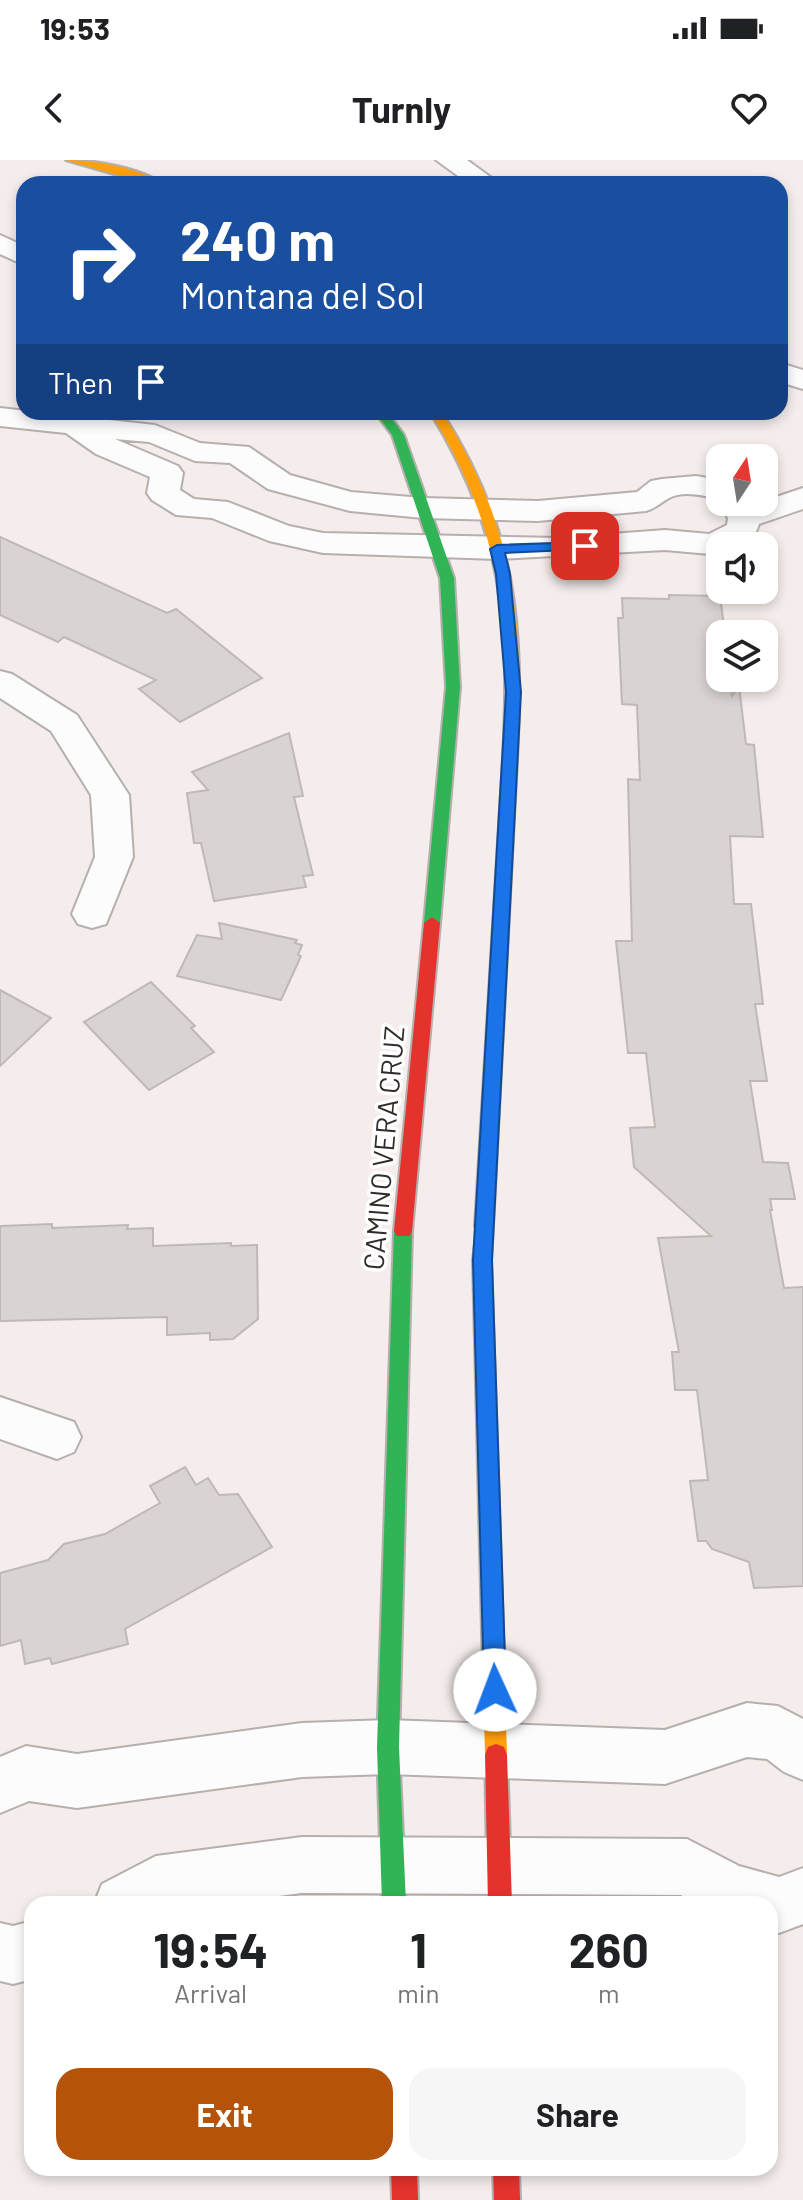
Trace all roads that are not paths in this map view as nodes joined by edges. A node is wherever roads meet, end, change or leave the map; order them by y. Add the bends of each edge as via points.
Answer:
1 (449, 160) edge
2 (94, 168) edge
3 (137, 176) edge
4 (474, 176) edge
5 (79, 420) edge
6 (87, 420) edge
7 (387, 420) edge
8 (441, 420) edge
9 (195, 452) junction
10 (803, 467) edge
11 (167, 473) junction
12 (778, 477) edge
13 (706, 487) edge
14 (803, 498) edge
15 (778, 503) edge
16 (423, 508) junction
17 (487, 509) junction
18 (740, 516) edge
19 (437, 549) junction
20 (497, 549) junction
21 (0, 682) edge
22 (92, 914) dead end
23 (0, 1418) edge
24 (57, 1437) dead end
25 (388, 1747) junction
26 (497, 1752) junction
27 (803, 1753) edge
28 (0, 1786) edge
29 (393, 1885) edge
30 (500, 1885) edge
31 (136, 1896) edge
32 (746, 1896) edge
33 (803, 1896) edge
34 (778, 1905) edge
35 (0, 1952) edge
36 (24, 1952) edge
37 (404, 2176) edge
38 (506, 2176) edge
39 (405, 2200) edge
40 (507, 2200) edge

1 - 4 street
2 - 3 main road
5 - 11 street via 107,447
6 - 9 street via 155,434
7 - 16 main road, CAMINO VERA CRUZ via 398,435
8 - 17 main road
9 - 11 street
9 - 16 street via 238,454 279,482 350,501
10 - 12 street
11 - 19 street via 163,493 187,508 217,509 280,534 323,543
13 - 17 street via 662,488 646,501 538,511
14 - 15 street
16 - 17 street
16 - 19 main road, CAMINO VERA CRUZ
17 - 20 main road
18 - 20 street via 742,529 710,544 665,540
19 - 20 street
19 - 25 main road, CAMINO VERA CRUZ via 447,578 453,687 403,1236
20 - 26 main road via 514,692 482,1260
21 - 22 street via 64,723 110,795 114,857
23 - 24 street
25 - 26 street
25 - 28 street via 302,1750 77,1781 26,1773
25 - 29 main road, CAMINO VERA CRUZ
26 - 27 street via 665,1757 747,1730 778,1733
26 - 30 main road
29 - 30 street
29 - 31 street via 302,1865 156,1884
30 - 32 street via 687,1867
33 - 34 street
35 - 36 street
37 - 39 main road
38 - 40 main road

